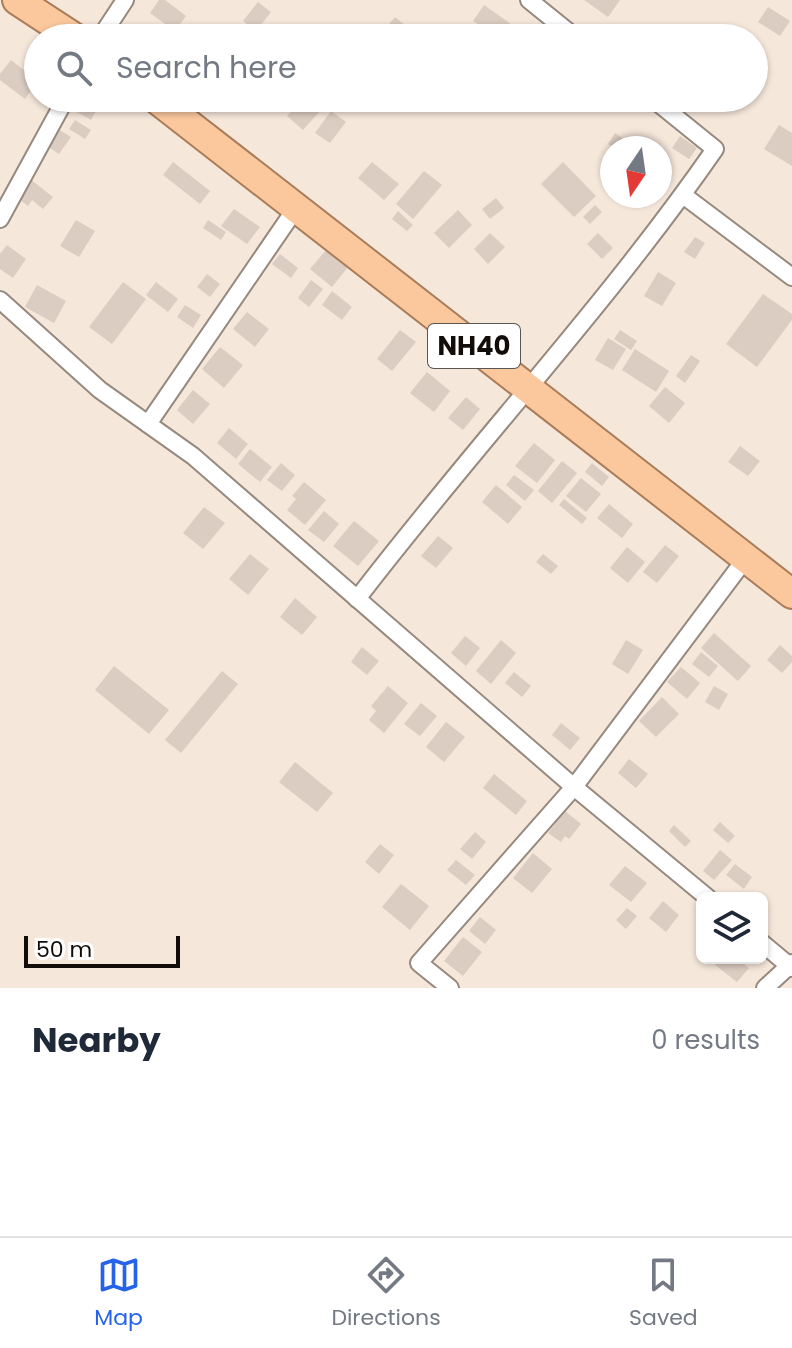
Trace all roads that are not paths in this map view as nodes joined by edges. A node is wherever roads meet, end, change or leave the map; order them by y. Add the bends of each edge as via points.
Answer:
1 (17, 0) edge
2 (125, 0) edge
3 (529, 0) edge
4 (54, 24) edge
5 (109, 24) edge
6 (559, 24) edge
7 (58, 112) edge
8 (173, 112) edge
9 (669, 112) edge
10 (683, 195) junction
11 (296, 208) junction
12 (0, 219) edge
13 (792, 277) edge
14 (0, 300) edge
15 (529, 389) junction
16 (148, 424) junction
17 (746, 558) junction
18 (792, 594) edge
19 (357, 599) junction
20 (574, 787) junction
21 (701, 892) edge
22 (768, 948) edge
23 (791, 966) edge
24 (450, 988) edge
25 (765, 988) edge

1 - 4 highway
2 - 5 street
3 - 6 street
7 - 12 street
8 - 11 highway, NH40
9 - 10 street via 715,149
10 - 13 street
10 - 15 street
11 - 15 highway, NH40
11 - 16 street
14 - 16 street via 100,390
15 - 17 highway, NH40
15 - 19 street
16 - 19 street via 193,456
17 - 18 highway, NH40
17 - 20 street
19 - 20 street
20 - 21 street
20 - 24 street via 419,963
22 - 23 street
23 - 25 street

